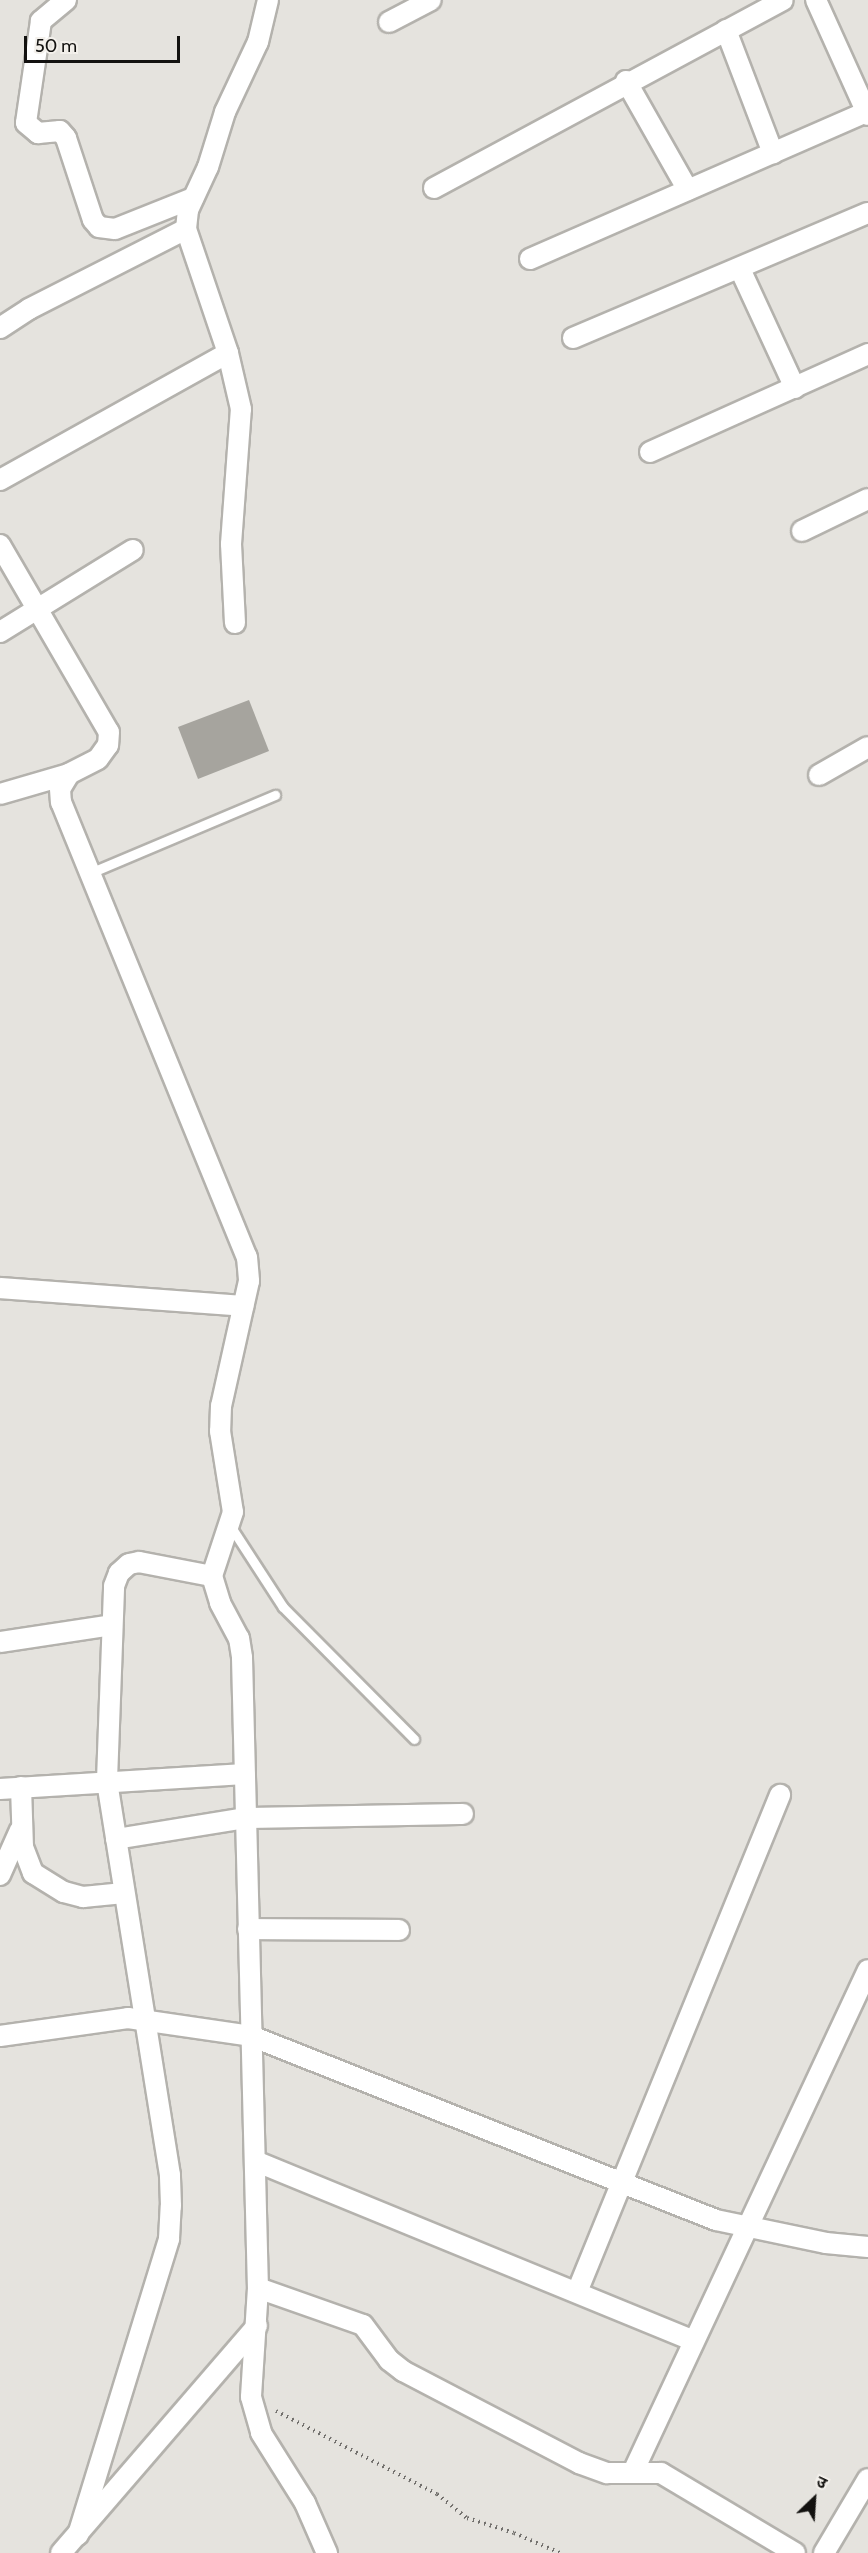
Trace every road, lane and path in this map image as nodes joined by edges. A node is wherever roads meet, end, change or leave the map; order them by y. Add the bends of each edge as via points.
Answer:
1 (66, 0) edge
2 (268, 0) edge
3 (431, 0) edge
4 (783, 0) edge
5 (816, 0) edge
6 (389, 22) dead end
7 (726, 30) junction
8 (626, 81) junction
9 (867, 113) edge
10 (773, 153) junction
11 (434, 188) dead end
12 (688, 190) junction
13 (193, 198) junction
14 (868, 213) edge
15 (186, 229) junction
16 (530, 259) dead end
17 (741, 269) junction
18 (0, 328) edge
19 (573, 338) dead end
20 (228, 353) junction
21 (868, 354) edge
22 (795, 388) junction
23 (650, 452) dead end
24 (0, 480) edge
25 (868, 499) edge
26 (802, 531) dead end
27 (0, 545) edge
28 (133, 550) dead end
29 (38, 607) junction
30 (235, 623) dead end
31 (0, 632) edge
32 (868, 747) edge
33 (69, 774) junction
34 (819, 775) dead end
35 (0, 794) edge
36 (274, 795) dead end
37 (90, 873) junction
38 (0, 1288) edge
39 (243, 1306) junction
40 (228, 1535) junction
41 (214, 1570) junction
42 (112, 1625) junction
43 (0, 1642) edge
44 (414, 1739) dead end
45 (245, 1774) junction
46 (107, 1780) junction
47 (21, 1787) junction
48 (0, 1789) edge
49 (780, 1795) dead end
50 (463, 1814) dead end
51 (246, 1818) junction
52 (22, 1824) junction
53 (116, 1839) junction
54 (0, 1875) edge
55 (124, 1893) junction
56 (248, 1929) junction
57 (399, 1930) dead end
58 (868, 1970) edge
59 (144, 2020) junction
60 (0, 2036) edge
61 (250, 2036) junction
62 (255, 2161) junction
63 (621, 2185) junction
64 (745, 2228) junction
65 (868, 2247) edge
66 (258, 2288) junction
67 (577, 2292) junction
68 (257, 2326) junction
69 (692, 2340) junction
70 (251, 2397) junction
71 (633, 2472) junction
72 (868, 2479) edge
73 (78, 2535) junction
74 (62, 2553) edge
75 (327, 2553) edge
76 (560, 2553) edge
77 (795, 2553) edge
78 (824, 2553) edge

1 - 13 street via 40,21 26,123 38,133 60,131 66,138 93,220 99,227 115,229
2 - 13 street via 258,42 225,112 208,167
3 - 6 street
4 - 7 street
5 - 9 street
7 - 8 street
7 - 10 street
8 - 11 street
8 - 12 street
9 - 10 street
10 - 12 street
12 - 16 street
13 - 15 street
14 - 17 street
15 - 18 street
15 - 20 street
17 - 19 street
17 - 22 street
20 - 24 street
20 - 30 street via 241,409 231,544
21 - 22 street
22 - 23 street
25 - 26 street
27 - 29 street
28 - 29 street
29 - 31 street
29 - 33 street via 109,732 108,745 98,759
32 - 34 street
33 - 35 street
33 - 37 street via 60,789 61,802
36 - 37 lane
37 - 39 street via 247,1257 249,1281
38 - 39 street
39 - 40 street via 221,1406 220,1431 233,1512
40 - 41 street
40 - 44 lane via 283,1607
41 - 42 street via 129,1564 118,1573 114,1586
41 - 45 street via 220,1603 239,1638
42 - 43 street
42 - 46 street
45 - 46 street
45 - 51 street
46 - 47 street
46 - 53 street
47 - 48 street
47 - 52 street
49 - 63 street
50 - 51 street
51 - 53 street
51 - 56 street
52 - 54 street
52 - 55 street via 25,1860 45,1883 83,1897
53 - 55 street
55 - 59 street
56 - 57 street
56 - 61 street
58 - 64 street
59 - 60 street via 109,2020
59 - 61 street
59 - 73 street via 170,2175 169,2239
61 - 62 street
61 - 63 street
62 - 66 street
62 - 67 street
63 - 64 street
63 - 67 street
64 - 65 street via 847,2247
64 - 69 street
66 - 68 street
66 - 71 street via 363,2325 389,2360 403,2371 579,2463 607,2473
67 - 69 street
68 - 70 street
68 - 73 street
69 - 71 street
70 - 75 street via 261,2433 305,2503
70 - 76 path via 384,2470 437,2494 466,2518 509,2530
71 - 77 street via 666,2476
72 - 78 street
73 - 74 street

